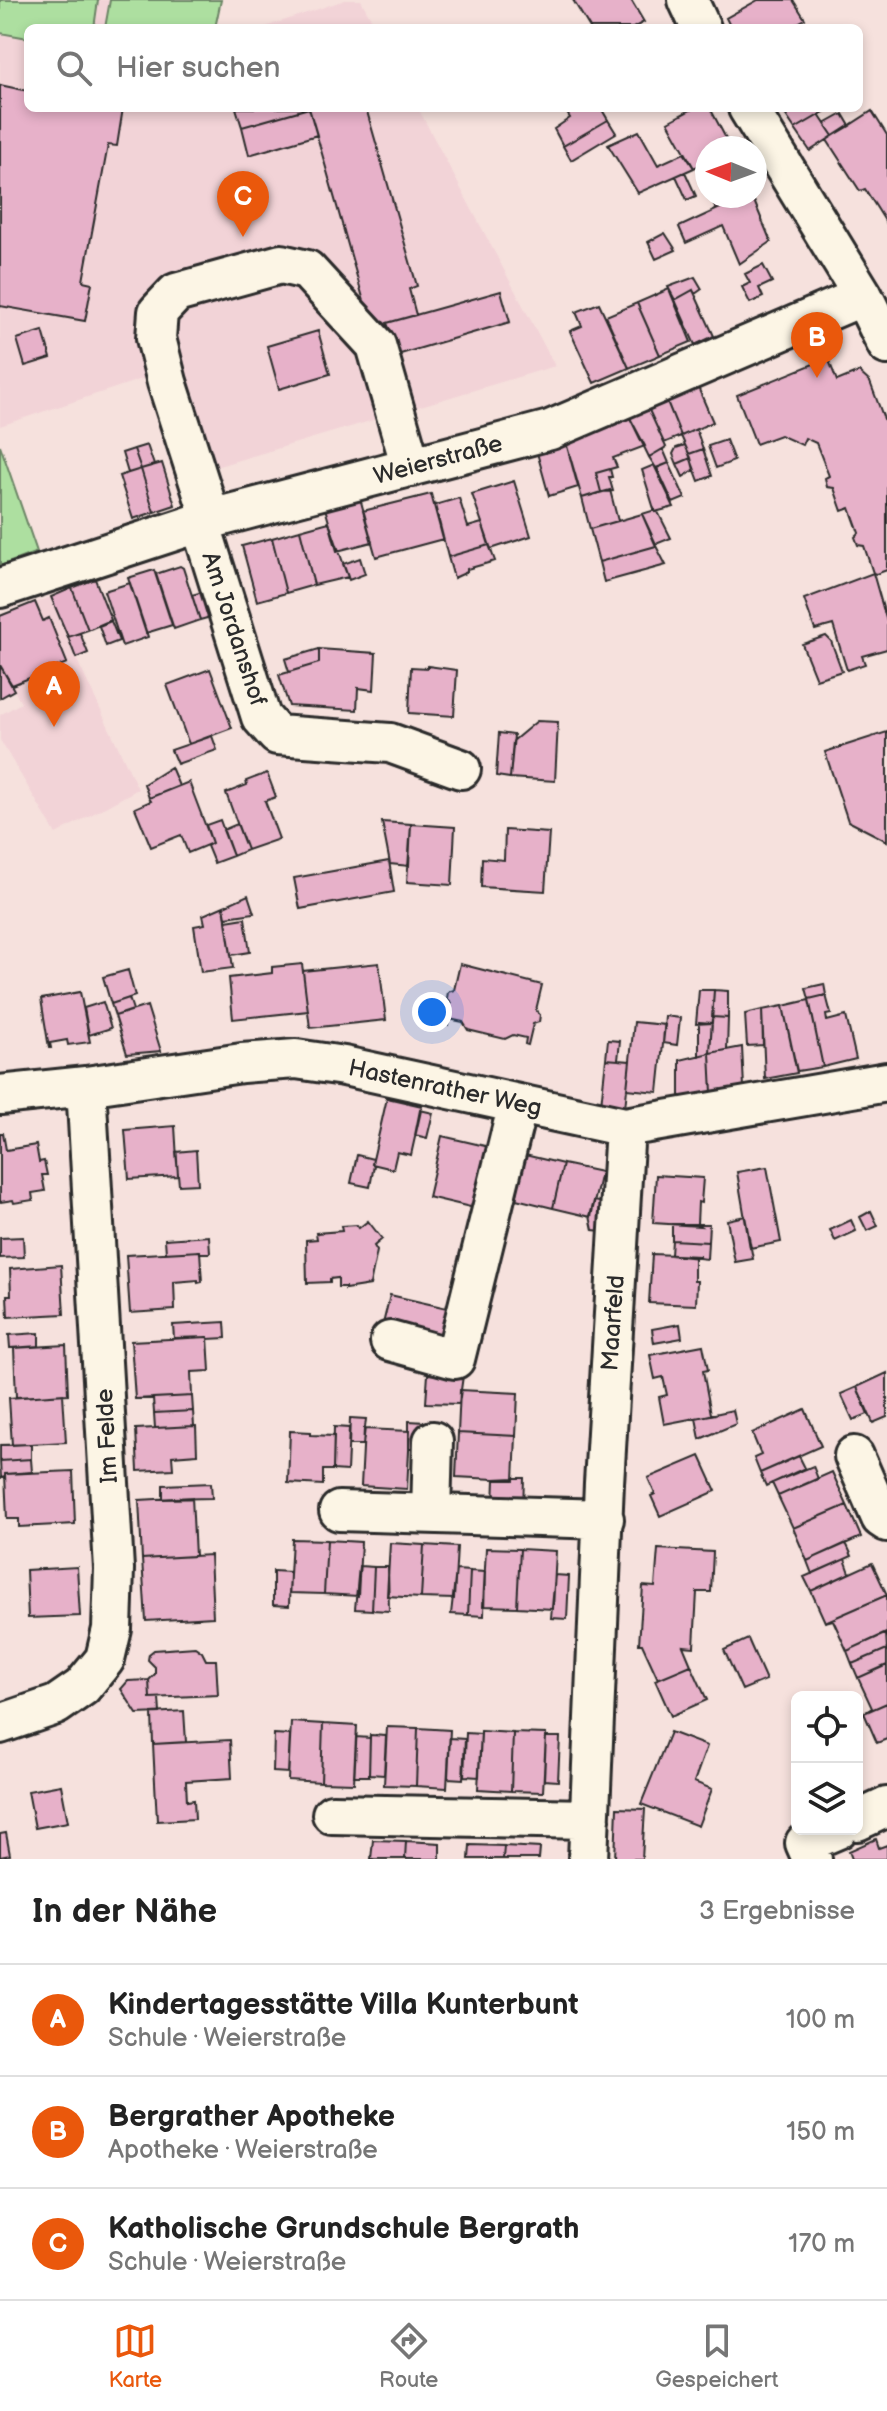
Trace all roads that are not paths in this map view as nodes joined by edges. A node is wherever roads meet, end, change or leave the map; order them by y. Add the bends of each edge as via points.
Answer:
1 (688, 0) edge
2 (699, 24) edge
3 (750, 112) edge
4 (863, 296) junction
5 (887, 345) edge
6 (411, 467) junction
7 (205, 520) junction
8 (0, 588) edge
9 (461, 769) dead end
10 (887, 1082) edge
11 (86, 1086) junction
12 (0, 1095) edge
13 (518, 1104) junction
14 (625, 1127) junction
15 (390, 1341) dead end
16 (433, 1441) dead end
17 (854, 1456) dead end
18 (339, 1511) dead end
19 (431, 1513) junction
20 (604, 1519) junction
21 (887, 1522) edge
22 (0, 1724) edge
23 (887, 1807) edge
24 (332, 1814) dead end
25 (863, 1818) edge
26 (590, 1819) junction
27 (824, 1835) edge
28 (588, 1859) edge
29 (812, 1859) edge

1 - 2 street
3 - 4 street
4 - 5 street
4 - 6 street, Weierstraße via 550,430
6 - 7 street, Weierstraße
6 - 7 street, Am Jordanshof via 376,345 307,270 281,264 176,293 158,312 156,338
7 - 8 street, Weierstraße
7 - 9 street, Am Jordanshof via 261,717 277,735 390,743
10 - 14 street, Hastenrather Weg
11 - 12 street, Hastenrather Weg
11 - 13 street, Hastenrather Weg via 296,1059
11 - 22 street, Im Felde via 114,1569 112,1629 105,1659 82,1687 56,1705
13 - 14 street, Hastenrather Weg
13 - 15 street via 455,1359
14 - 20 street, Maarfeld
16 - 19 street
17 - 21 street
18 - 19 street
19 - 20 street
20 - 26 street, Maarfeld
23 - 25 street
24 - 26 street
26 - 28 street, Maarfeld
27 - 29 street via 805,1843

